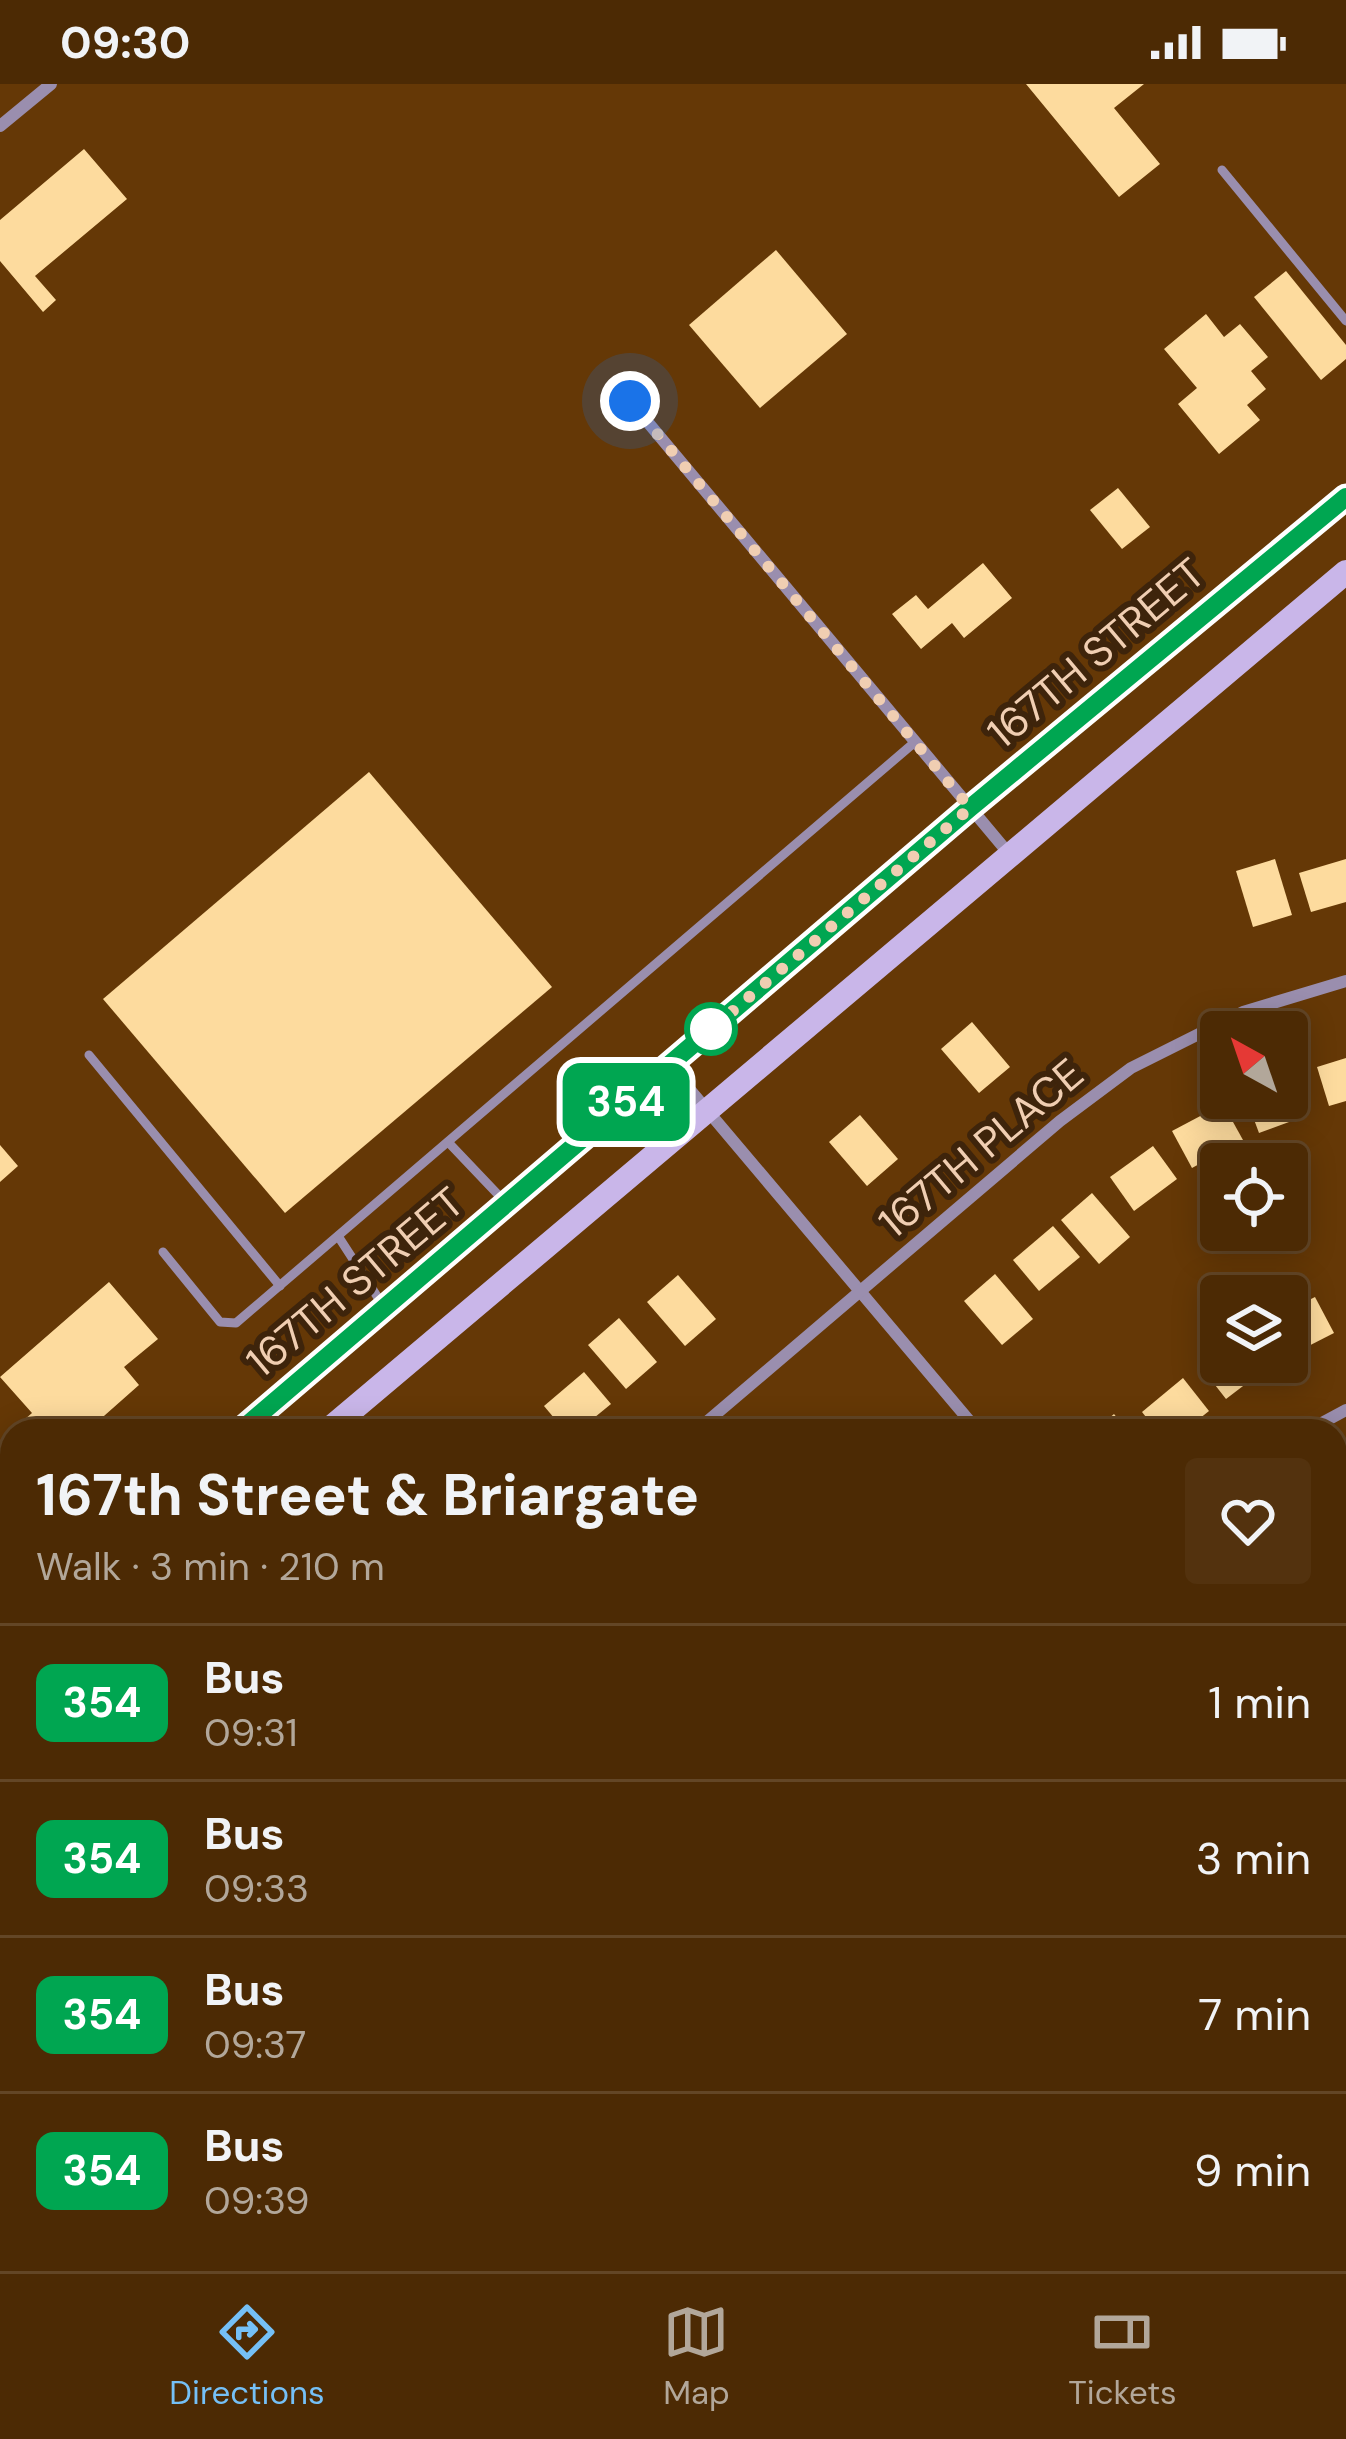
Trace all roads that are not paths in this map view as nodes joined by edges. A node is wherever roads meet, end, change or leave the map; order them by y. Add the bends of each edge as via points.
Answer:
1 (51, 84) edge
2 (0, 126) edge
3 (1222, 170) dead end
4 (1346, 321) edge
5 (630, 401) dead end
6 (1346, 496) edge
7 (1346, 572) edge
8 (915, 742) junction
9 (970, 808) junction
10 (1010, 855) junction
11 (1346, 981) edge
12 (89, 1055) dead end
13 (669, 1066) junction
14 (708, 1110) junction
15 (448, 1142) junction
16 (507, 1204) junction
17 (338, 1236) junction
18 (164, 1252) dead end
19 (280, 1286) junction
20 (862, 1292) junction
21 (385, 1308) junction
22 (254, 1419) edge
23 (341, 1419) edge
24 (710, 1419) edge
25 (968, 1419) edge

1 - 2 street
3 - 4 lane
5 - 8 street
6 - 9 main road, 167TH STREET
7 - 10 main road
8 - 9 street
8 - 15 lane
9 - 10 street
9 - 13 main road, 167TH STREET
10 - 14 main road
11 - 20 street, 167TH PLACE via 1243,1012 1131,1067
12 - 19 lane
13 - 14 street
13 - 16 main road, 167TH STREET
14 - 20 street
14 - 23 main road
15 - 16 lane
15 - 17 lane
16 - 21 main road, 167TH STREET
17 - 19 lane
17 - 21 lane
18 - 19 lane via 220,1322 236,1323
20 - 24 street, 167TH PLACE
20 - 25 street
21 - 22 main road, 167TH STREET

